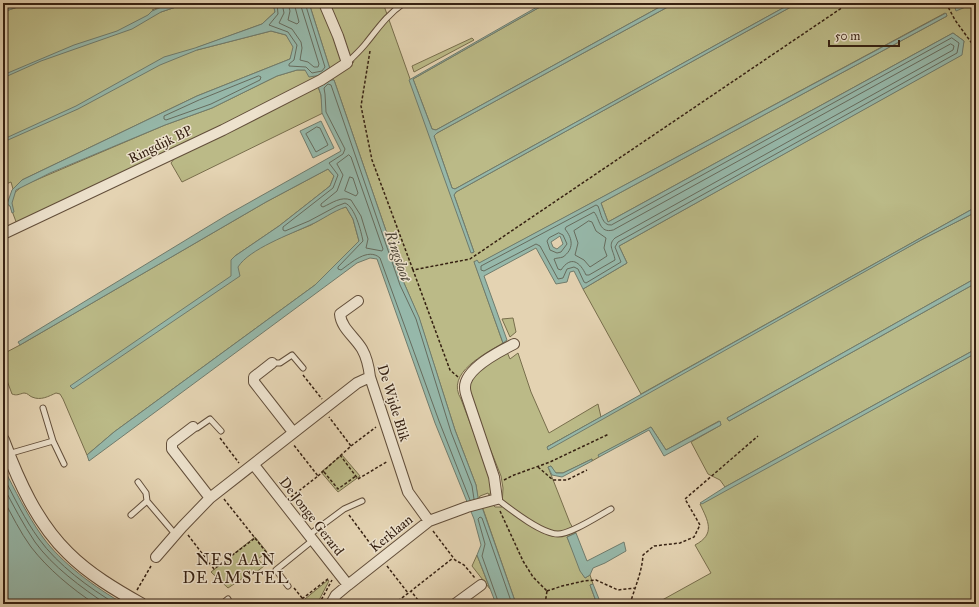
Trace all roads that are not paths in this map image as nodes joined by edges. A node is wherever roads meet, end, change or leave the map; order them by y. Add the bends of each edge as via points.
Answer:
1 (324, 3) edge
2 (404, 3) edge
3 (347, 63) junction
4 (3, 234) edge
5 (358, 301) dead end
6 (514, 344) dead end
7 (272, 363) joint
8 (303, 368) road end
9 (370, 377) junction
10 (42, 408) dead end
11 (193, 427) joint
12 (221, 431) road end
13 (290, 435) junction
14 (3, 440) edge
15 (53, 441) junction
16 (8, 454) junction
17 (64, 464) dead end
18 (249, 468) junction
19 (138, 482) dead end
20 (215, 494) junction
21 (496, 499) junction
22 (148, 501) junction
23 (362, 501) dead end
24 (611, 509) dead end
25 (131, 515) dead end
26 (428, 522) junction
27 (179, 530) junction
28 (311, 538) junction
29 (156, 557) road end
30 (288, 585) road end
31 (348, 585) junction
32 (481, 585) road end
33 (228, 599) dead end
34 (137, 601) edge
35 (222, 604) edge
36 (331, 604) edge
37 (455, 604) edge

1 - 3 street
2 - 3 lane via 380,24
3 - 4 street, Ringdijk BP via 324,78 230,126
5 - 9 street, De Wijde Blik via 340,314 341,321 362,349
6 - 21 street via 480,364 470,374 464,387 494,477
7 - 8 lane via 280,363 292,355
7 - 13 street via 254,377 254,382
9 - 13 street via 357,383
9 - 26 street, De Wijde Blik via 408,492
10 - 15 lane
11 - 12 lane via 197,428 210,419
11 - 20 street via 172,444 172,449
13 - 18 street
14 - 16 street
15 - 16 lane
15 - 17 lane
16 - 34 street via 39,516 67,552 106,583
18 - 20 street
18 - 28 street, De Jonge Gerard via 284,503
19 - 22 lane
20 - 27 street
21 - 24 lane via 521,518 543,530 557,534 572,530
21 - 26 street, Kerklaan
22 - 25 lane
22 - 27 lane
23 - 28 lane via 344,509
26 - 31 street, Kerklaan
27 - 29 street
28 - 30 lane via 276,570
28 - 31 street, De Jonge Gerard
31 - 36 street, Kerklaan via 336,595
32 - 37 street
33 - 35 lane

